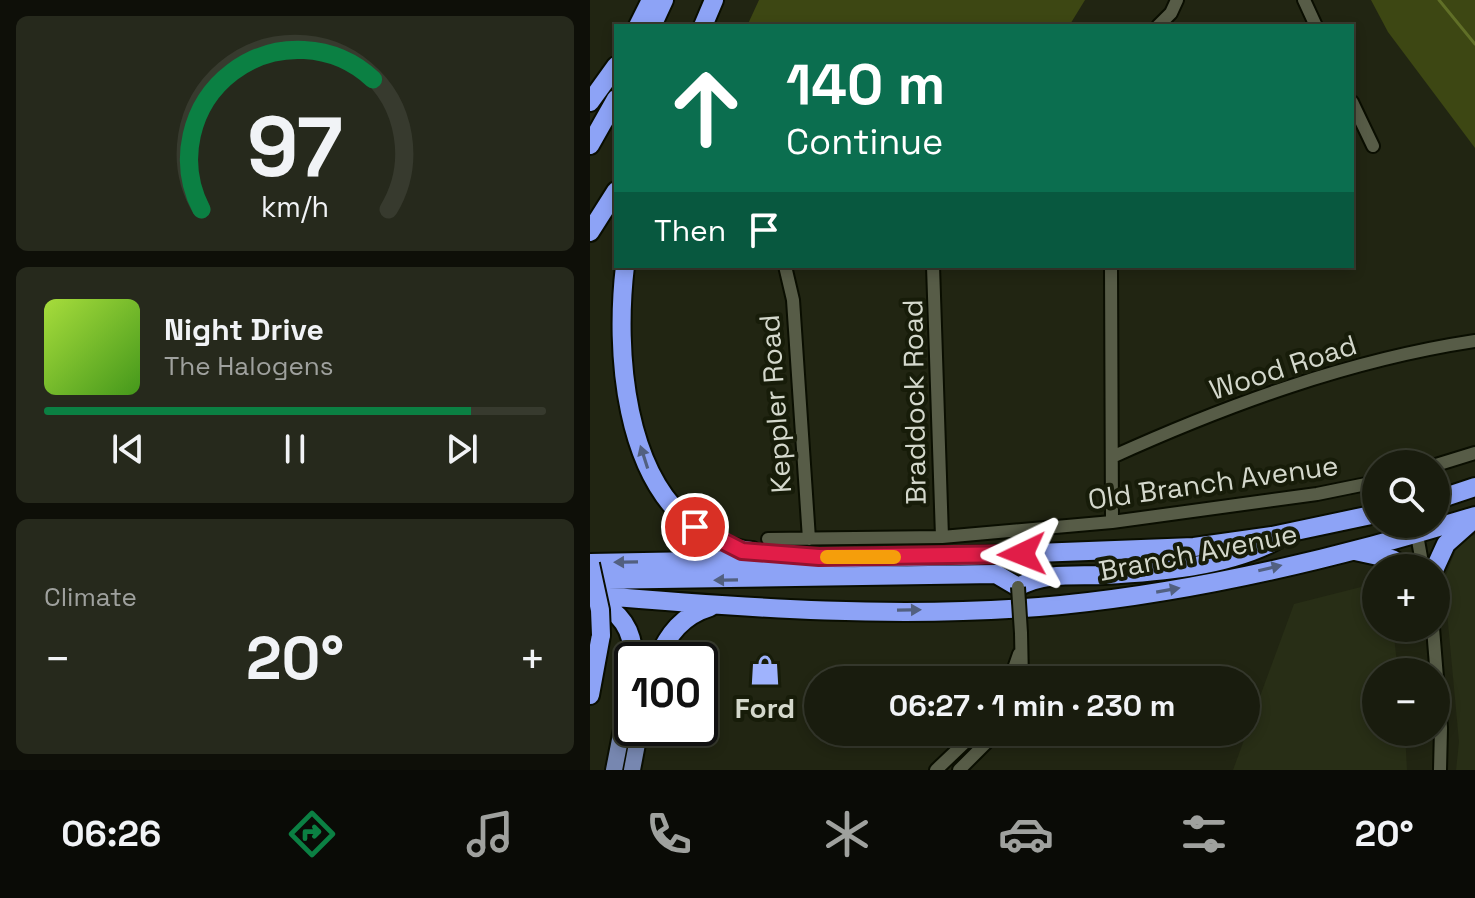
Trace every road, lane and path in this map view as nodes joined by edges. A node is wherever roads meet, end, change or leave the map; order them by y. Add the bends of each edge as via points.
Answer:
1 (651, 0) edge
2 (664, 0) edge
3 (714, 0) edge
4 (1177, 0) edge
5 (1304, 0) edge
6 (639, 24) edge
7 (653, 24) edge
8 (704, 24) edge
9 (1160, 24) edge
10 (1315, 24) edge
11 (614, 69) edge
12 (590, 102) edge
13 (614, 103) edge
14 (1354, 106) edge
15 (590, 145) edge
16 (1373, 146) dead end
17 (614, 194) edge
18 (590, 232) edge
19 (625, 268) edge
20 (785, 268) edge
21 (933, 268) edge
22 (1111, 268) edge
23 (1475, 341) edge
24 (1475, 453) edge
25 (1112, 457) junction
26 (1450, 461) edge
27 (1362, 485) edge
28 (1475, 487) edge
29 (1450, 495) edge
30 (1362, 517) edge
31 (1475, 518) edge
32 (1112, 522) junction
33 (1450, 523) edge
34 (1292, 533) junction
35 (942, 537) junction
36 (1387, 538) edge
37 (768, 539) dead end
38 (809, 539) junction
39 (1349, 550) junction
40 (1368, 554) edge
41 (1441, 554) edge
42 (819, 557) junction
43 (590, 563) edge
44 (590, 580) edge
45 (1023, 584) junction
46 (590, 596) edge
47 (725, 604) junction
48 (631, 642) edge
49 (668, 642) edge
50 (1434, 642) edge
51 (1020, 651) junction
52 (1015, 666) edge
53 (1021, 666) edge
54 (590, 695) edge
55 (619, 746) edge
56 (637, 746) edge
57 (961, 746) edge
58 (983, 746) edge
59 (614, 770) edge
60 (632, 770) edge
61 (936, 770) edge
62 (959, 770) edge
63 (1440, 770) edge

1 - 6 highway
2 - 7 highway
3 - 8 highway
4 - 9 street
5 - 10 street
11 - 12 highway
13 - 15 highway
14 - 16 street
17 - 18 highway
42 -> 19 highway via 734,548 695,527 663,497 649,472 630,408 621,331
20 - 38 street, Keppler Road via 793,300
21 - 35 street, Braddock Road
22 - 25 street
23 - 25 street, Wood Road via 1401,354 1276,391
24 - 26 street
25 - 32 street
27 - 32 street, Old Branch Avenue
28 - 29 highway
30 - 34 highway, Branch Avenue
31 - 33 highway, Branch Avenue
31 - 41 highway
32 - 35 street, Old Branch Avenue
34 - 42 highway, Branch Avenue via 1194,547
34 - 45 highway via 1250,554 1226,559 1106,575 1043,576
35 - 38 street, Old Branch Avenue
36 - 39 highway, Branch Avenue
37 - 38 street, Old Branch Avenue
39 - 40 highway
47 -> 39 highway, Branch Avenue via 907,611 1059,605 1184,587
42 -> 43 highway, Branch Avenue
43 - 54 highway, bridge via 601,635
45 -> 44 highway via 996,574
45 - 51 street, bridge
46 - 47 highway, Branch Avenue
46 - 48 highway via 629,628
47 - 49 highway via 690,615
50 - 63 street
51 - 52 street
51 - 53 street
55 - 59 main road
56 - 60 main road
57 - 61 street
58 - 62 street

